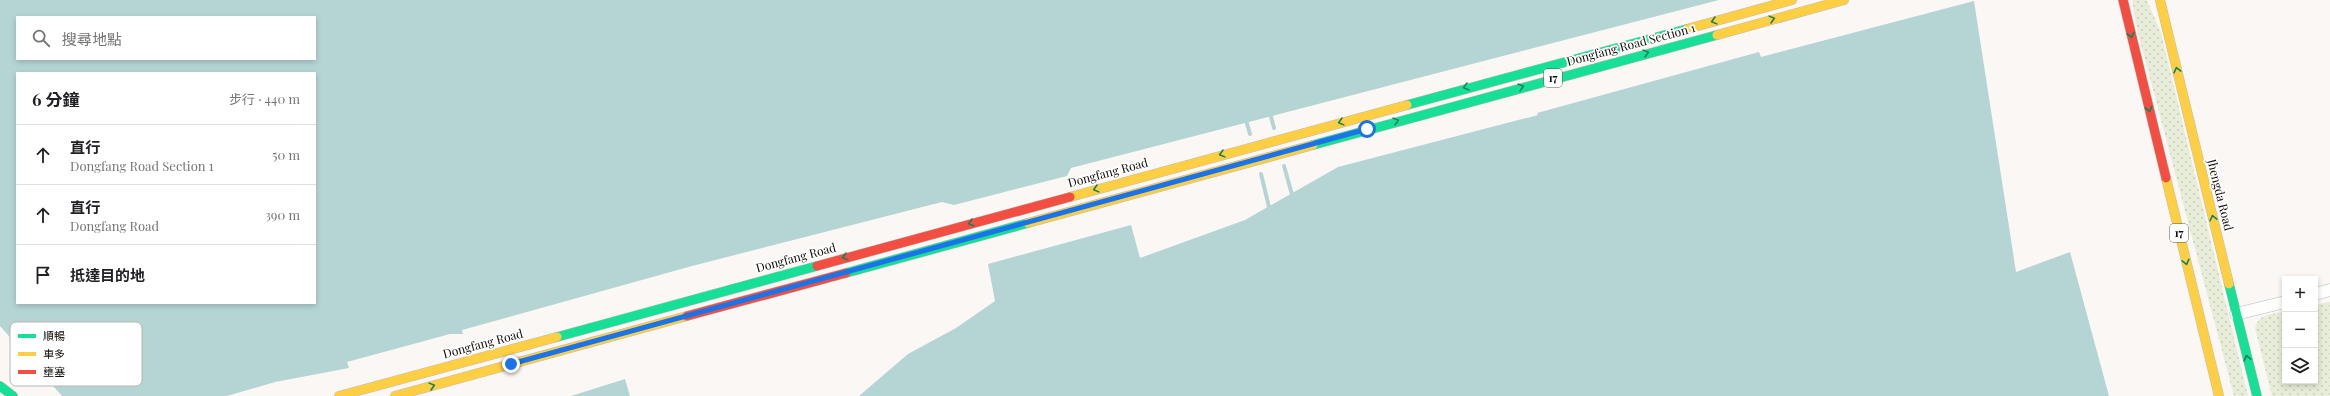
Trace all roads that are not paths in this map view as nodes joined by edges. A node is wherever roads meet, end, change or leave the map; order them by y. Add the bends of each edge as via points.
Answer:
1 (1792, 0) edge
2 (1844, 0) edge
3 (2123, 0) edge
4 (2160, 0) edge
5 (1259, 144) joint
6 (2330, 290) edge
7 (2318, 293) edge
8 (2282, 303) edge
9 (2236, 314) junction
10 (0, 386) edge
11 (13, 396) edge
12 (339, 396) edge
13 (395, 396) edge
14 (2219, 396) edge
15 (2257, 396) edge

1 -> 5 main road, Dongfang Road Section 1 / 17
13 -> 2 main road, Dongfang Road Section 1 / 17
3 -> 14 main road, 17
9 -> 4 main road, Jhengda Road
5 -> 12 main road, Dongfang Road / 17
6 - 7 street
8 - 9 street
15 -> 9 main road, Jhengda Road
10 - 11 main road

